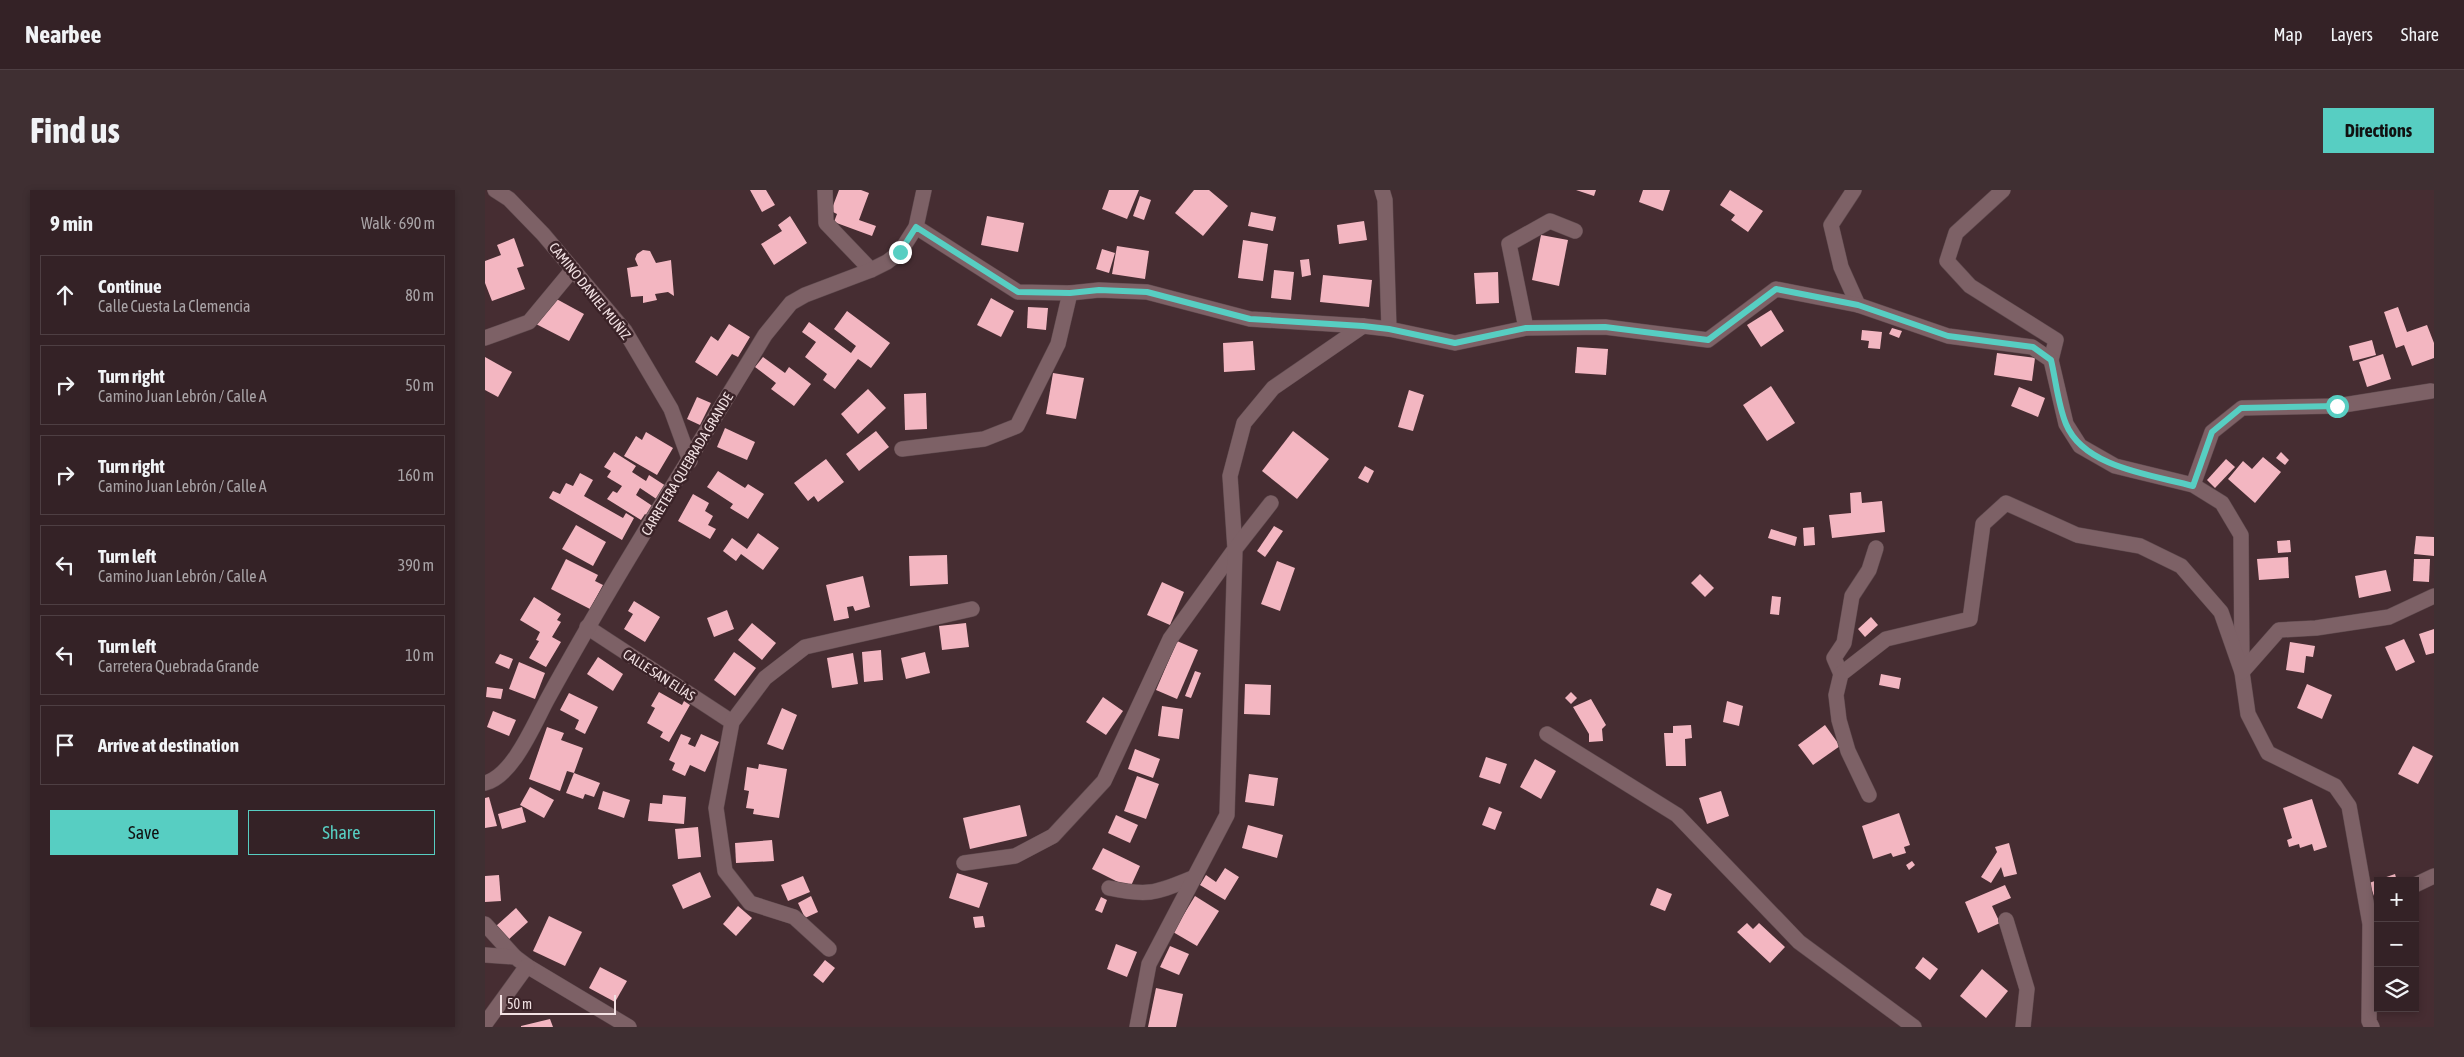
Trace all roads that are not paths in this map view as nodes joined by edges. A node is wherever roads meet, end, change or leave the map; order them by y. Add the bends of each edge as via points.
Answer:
1 (495, 190) edge
2 (825, 190) edge
3 (924, 190) edge
4 (1382, 190) edge
5 (1855, 190) edge
6 (2003, 190) edge
7 (916, 227) junction
8 (1575, 231) dead end
9 (573, 269) junction
10 (871, 270) junction
11 (1070, 293) junction
12 (1858, 305) junction
13 (1363, 326) junction
14 (1526, 328) junction
15 (1389, 329) junction
16 (485, 338) edge
17 (2051, 360) junction
18 (2431, 391) dead end
19 (902, 449) dead end
20 (690, 461) junction
21 (2193, 486) junction
22 (1271, 503) dead end
23 (1876, 548) dead end
24 (1235, 549) junction
25 (2434, 596) edge
26 (972, 609) dead end
27 (587, 627) junction
28 (2242, 672) junction
29 (1841, 674) junction
30 (732, 722) junction
31 (1547, 734) dead end
32 (485, 784) edge
33 (1869, 795) dead end
34 (964, 863) dead end
35 (2434, 876) edge
36 (1195, 877) junction
37 (2419, 883) edge
38 (1109, 888) dead end
39 (2373, 905) edge
40 (2006, 920) dead end
41 (485, 924) edge
42 (829, 949) dead end
43 (485, 955) edge
44 (521, 962) junction
45 (485, 1024) edge
46 (629, 1027) edge
47 (1137, 1027) edge
48 (1913, 1027) edge
49 (2023, 1027) edge
50 (2372, 1027) edge

1 - 9 street, CAMINO DANIEL MUÑIZ via 509,199
2 - 10 street via 826,223
3 - 7 street, CARRETERA QUEBRADA GRANDE
4 - 15 street
5 - 12 street via 1831,225 1841,267
6 - 17 street via 1956,233 1947,261 1970,286 2056,340
7 - 10 street, CARRETERA QUEBRADA GRANDE via 900,252
7 - 11 street via 1018,292
8 - 14 street via 1550,221 1509,244
9 - 16 street via 529,322
9 - 20 street, CAMINO DANIEL MUÑIZ via 625,331 671,409
10 - 20 street, CARRETERA QUEBRADA GRANDE via 791,303 765,335
11 - 13 street via 1099,290 1147,292 1250,319
11 - 19 street via 1058,344 1017,426 984,439
12 - 14 street via 1776,289 1708,340 1605,327
12 - 17 street via 1948,336 2033,347
13 - 15 street
13 - 24 street via 1273,388 1244,423 1230,476
14 - 15 street via 1455,343
17 - 21 street via 2066,424 2080,446 2115,466
18 - 21 street via 2337,406 2241,408 2212,432
20 - 27 street, CARRETERA QUEBRADA GRANDE
21 - 28 street via 2222,503 2241,535
22 - 24 street
23 - 29 street via 1869,570 1852,596 1844,643 1834,658
24 - 34 street via 1170,639 1104,781 1053,836 1015,856
24 - 36 street via 1227,816
25 - 28 street via 2389,617 2279,630
26 - 30 street via 805,646 765,678
27 - 30 street, CALLE SAN ELÍAS
27 - 32 street, CARRETERA QUEBRADA GRANDE via 521,748 507,769
28 - 29 street via 2221,612 2181,566 2140,546 2077,535 2006,503 1983,524 1970,619 1886,639
28 - 39 street via 2248,714 2268,753 2335,786 2349,806
29 - 33 street via 1836,695 1839,720 1848,751
30 - 42 street via 716,808 725,871 750,903 794,918
31 - 48 street via 1677,815 1799,942
35 - 37 street
36 - 38 street via 1155,893 1133,894
36 - 47 street via 1149,964
39 - 50 street via 2369,1021
40 - 49 street via 2004,937 2027,989
41 - 44 street
43 - 44 street
44 - 45 street
44 - 46 street

